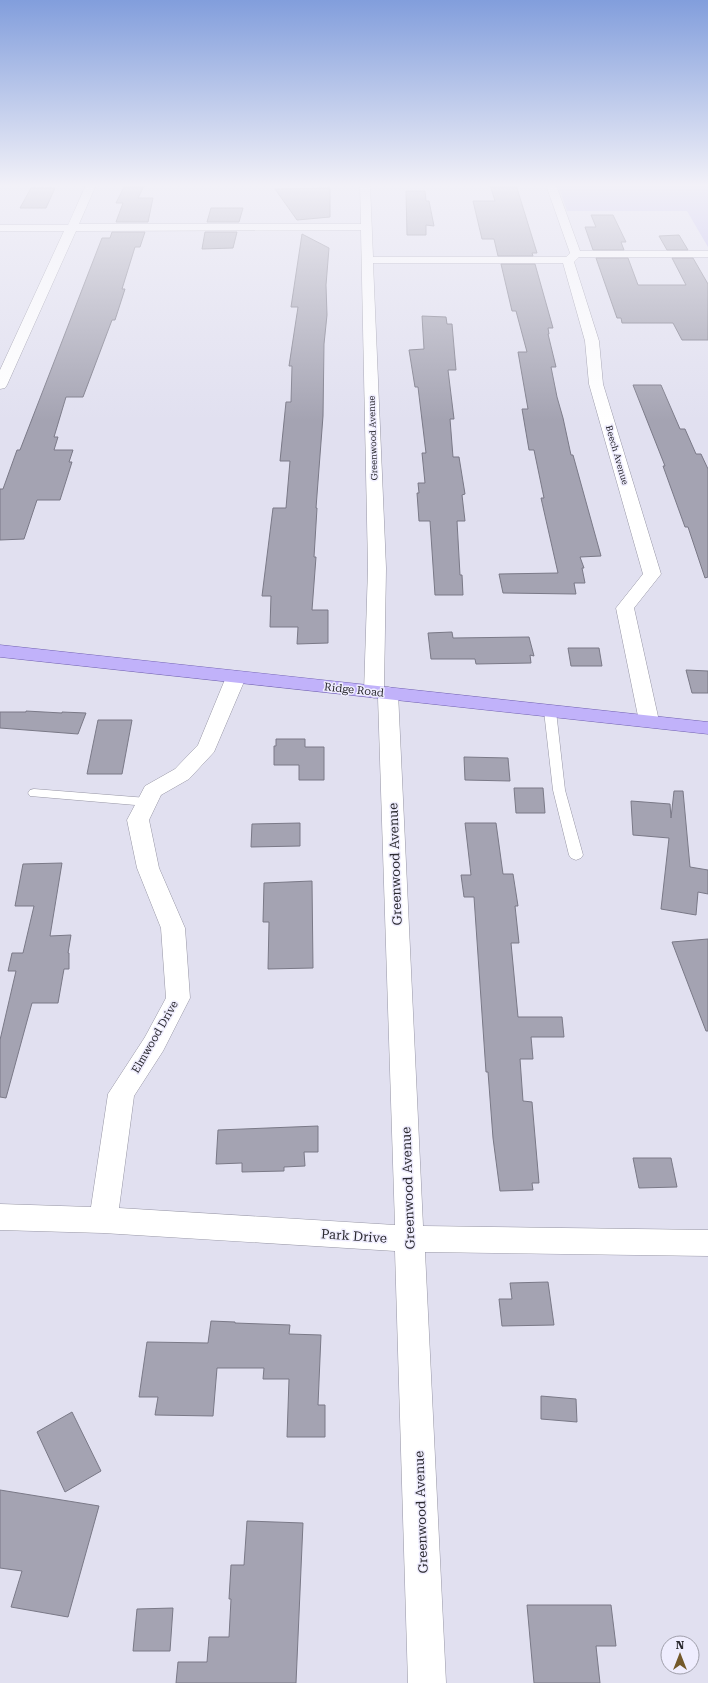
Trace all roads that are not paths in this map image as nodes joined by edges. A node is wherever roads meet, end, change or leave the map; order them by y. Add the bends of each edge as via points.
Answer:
1 (55, 264) edge
2 (367, 264) edge
3 (569, 264) edge
4 (0, 385) edge
5 (0, 651) edge
6 (236, 677) junction
7 (381, 692) junction
8 (550, 711) junction
9 (649, 722) junction
10 (708, 728) edge
11 (34, 793) dead end
12 (147, 802) junction
13 (576, 855) dead end
14 (0, 1217) edge
15 (103, 1220) junction
16 (410, 1239) junction
17 (708, 1243) edge
18 (427, 1683) edge

1 - 4 street
2 - 7 street, Greenwood Avenue
3 - 9 street, Beech Avenue via 592,341 596,384 652,574 624,608
5 - 6 main road, Ridge Road
6 - 7 main road, Ridge Road
6 - 12 street, Elmwood Drive via 207,747 182,774 152,791
7 - 8 main road, Ridge Road
7 - 16 street, Greenwood Avenue
8 - 9 main road, Ridge Road
8 - 13 lane via 559,790
9 - 10 main road, Ridge Road
11 - 12 lane
12 - 15 street, Elmwood Drive via 138,820 148,868 173,928 178,998 154,1044 121,1094
14 - 15 street, Park Drive
15 - 16 street, Park Drive
16 - 17 street, Park Drive
16 - 18 street, Greenwood Avenue

